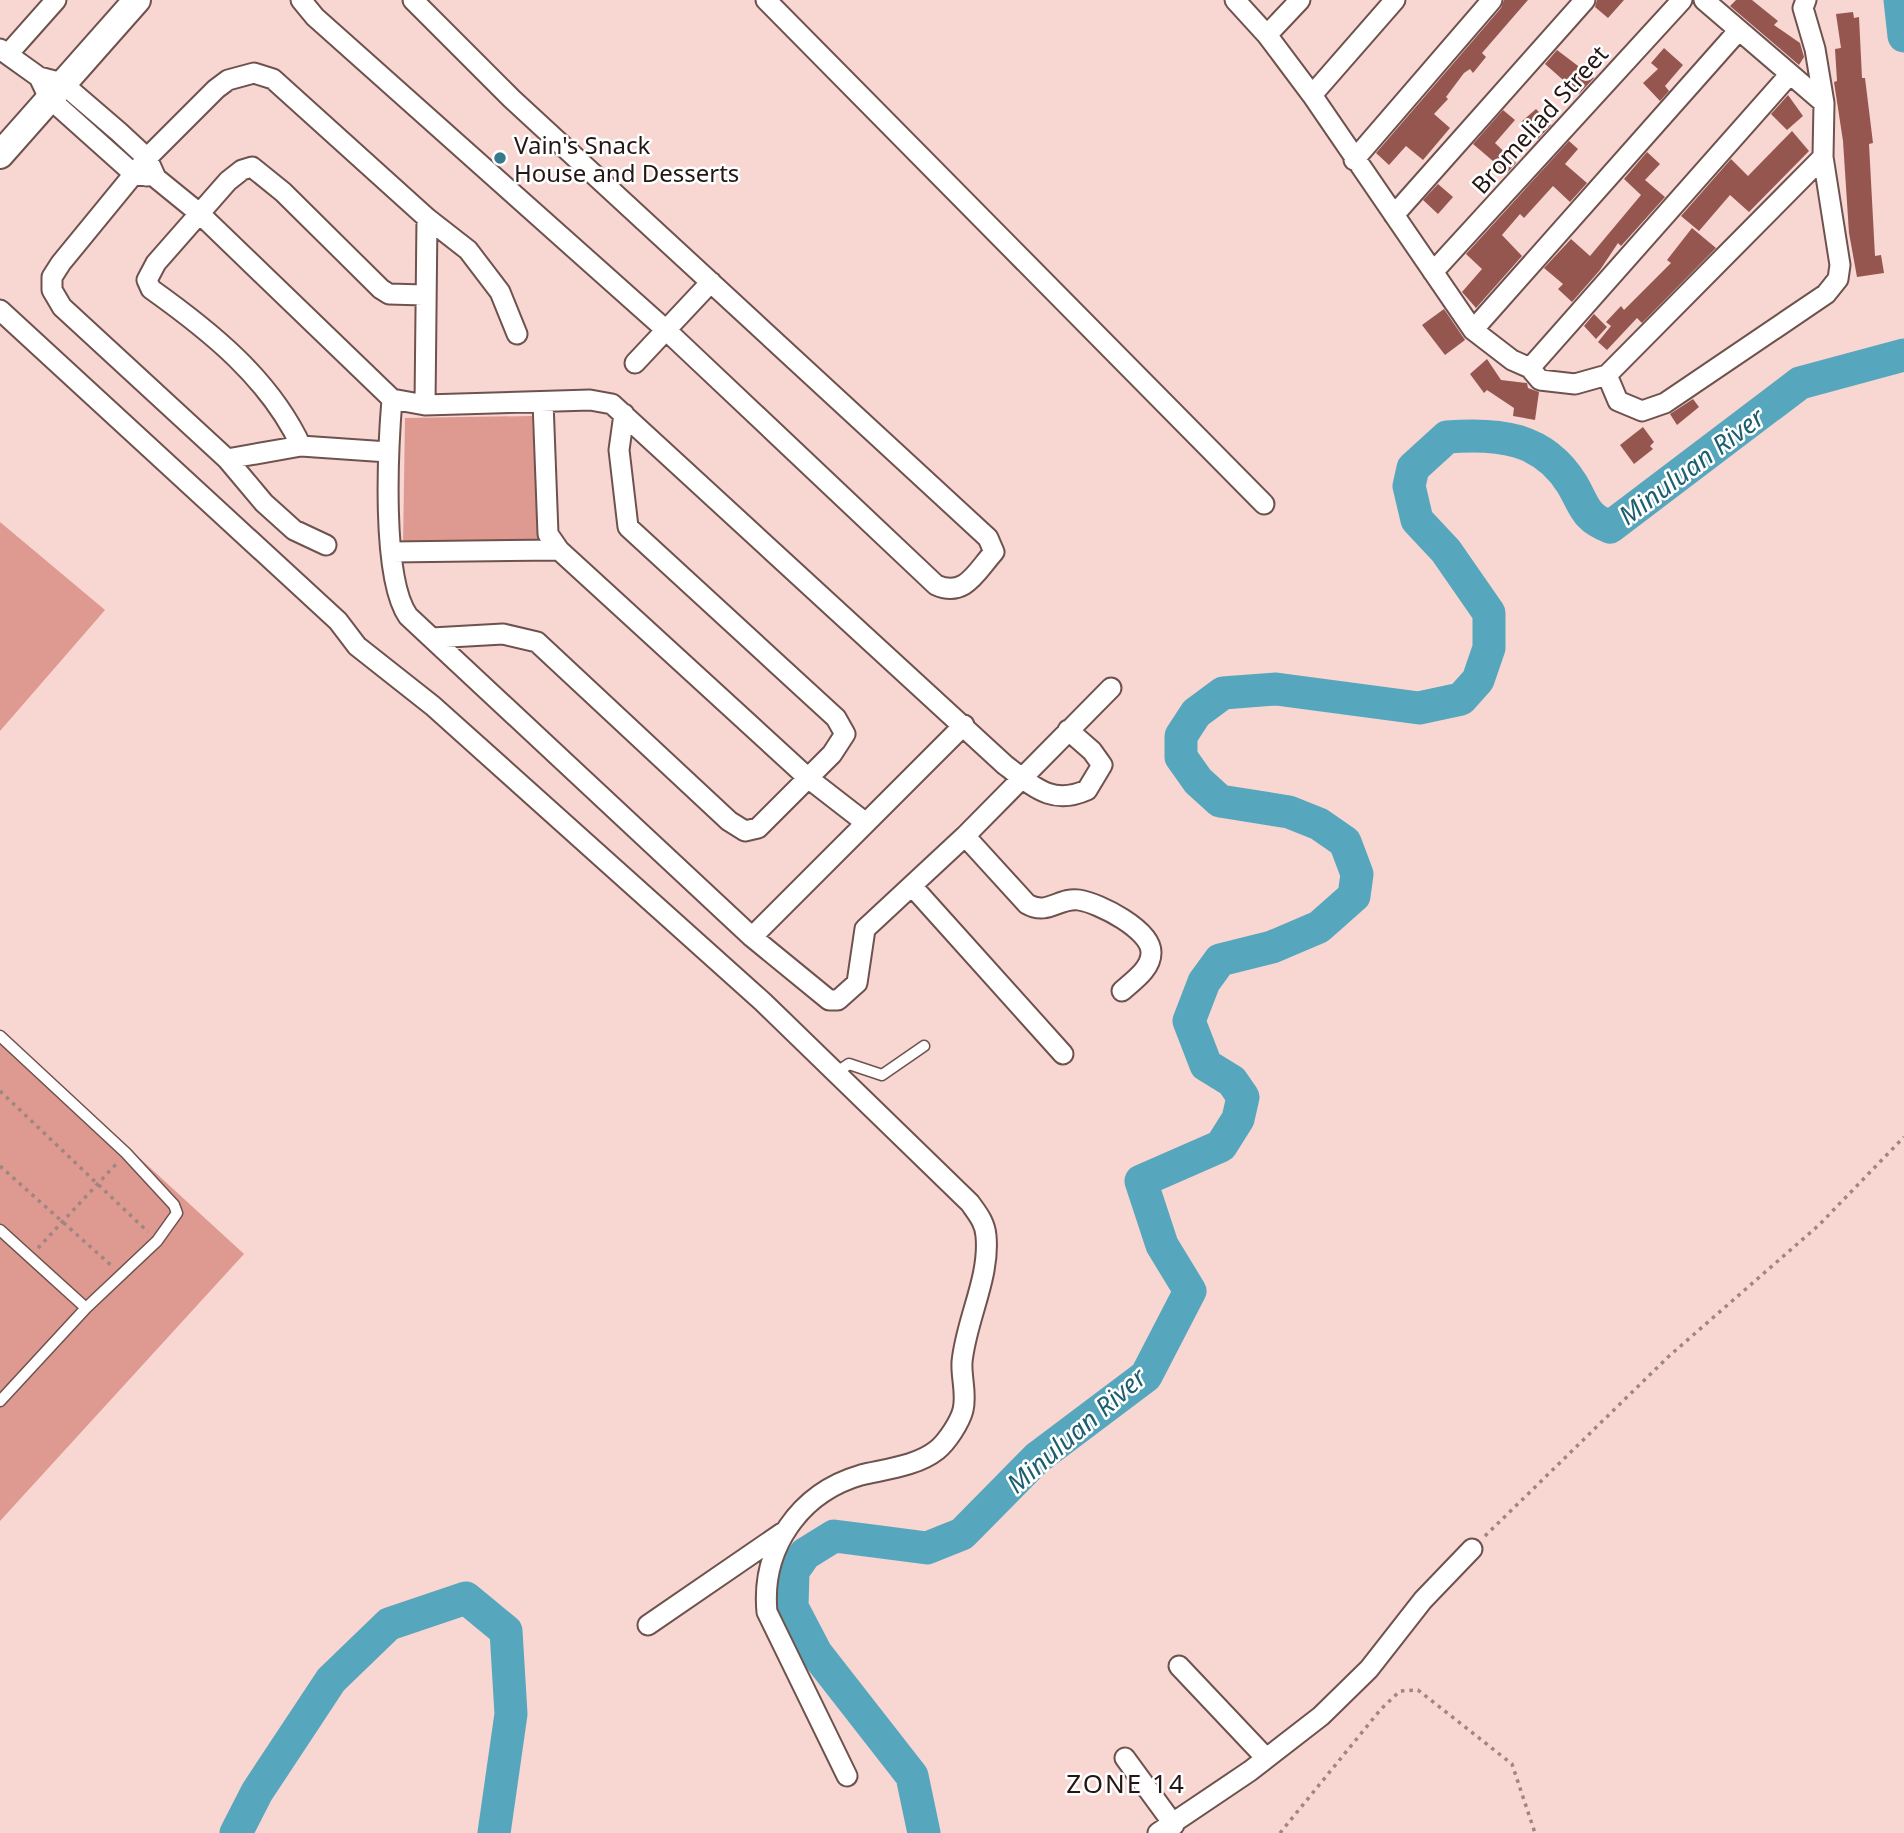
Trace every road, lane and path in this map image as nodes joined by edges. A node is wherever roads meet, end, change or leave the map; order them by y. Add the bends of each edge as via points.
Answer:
1 (56, 0) edge
2 (137, 0) edge
3 (301, 0) edge
4 (413, 0) edge
5 (766, 0) edge
6 (1236, 0) edge
7 (1300, 0) edge
8 (1395, 0) edge
9 (1492, 0) edge
10 (1584, 0) edge
11 (1682, 0) edge
12 (1704, 0) edge
13 (1801, 3) edge
14 (1739, 30) junction
15 (1267, 35) junction
16 (4, 52) edge
17 (1790, 74) junction
18 (50, 86) junction
19 (1312, 95) junction
20 (1824, 103) junction
21 (0, 155) edge
22 (147, 158) junction
23 (1823, 158) junction
24 (1353, 160) junction
25 (134, 174) junction
26 (156, 178) junction
27 (199, 213) junction
28 (1394, 215) junction
29 (427, 218) junction
30 (1433, 272) junction
31 (710, 282) junction
32 (424, 295) junction
33 (0, 310) edge
34 (666, 330) junction
35 (1472, 330) junction
36 (517, 334) dead end
37 (635, 363) dead end
38 (1530, 368) junction
39 (1607, 375) junction
40 (392, 399) junction
41 (543, 402) junction
42 (425, 405) junction
43 (624, 414) junction
44 (302, 446) junction
45 (388, 452) junction
46 (227, 459) junction
47 (1264, 504) dead end
48 (326, 545) dead end
49 (559, 550) junction
50 (392, 552) junction
51 (432, 638) junction
52 (1111, 688) dead end
53 (964, 725) junction
54 (1068, 730) junction
55 (808, 778) junction
56 (1023, 779) junction
57 (866, 822) junction
58 (965, 836) junction
59 (912, 886) junction
60 (752, 937) junction
61 (1122, 991) dead end
62 (0, 1036) edge
63 (924, 1046) dead end
64 (1063, 1054) dead end
65 (837, 1072) junction
66 (0, 1091) edge
67 (1904, 1137) edge
68 (126, 1153) junction
69 (0, 1166) edge
70 (100, 1183) junction
71 (63, 1222) junction
72 (0, 1230) edge
73 (157, 1241) junction
74 (29, 1256) junction
75 (122, 1276) junction
76 (86, 1308) junction
77 (0, 1401) edge
78 (782, 1533) junction
79 (1472, 1549) joint
80 (648, 1625) dead end
81 (1179, 1666) dead end
82 (1125, 1758) dead end
83 (1266, 1758) junction
84 (847, 1776) dead end
85 (1166, 1829) edge
86 (1280, 1833) edge
87 (1535, 1833) edge

1 - 16 street
2 - 18 main road
3 - 34 street via 314,17
4 - 31 street via 512,99
5 - 47 street
6 - 15 street
7 - 15 street
8 - 19 street
9 - 24 street
10 - 28 street
11 - 30 street, Bromeliad Street
12 - 14 street
13 - 20 street
14 - 17 street
14 - 35 street
15 - 19 street
16 - 18 street
17 - 20 street
17 - 38 street
18 - 21 main road
18 - 22 street
18 - 25 street
19 - 24 street
20 - 23 street
22 - 25 street
22 - 26 street
22 - 29 street via 216,89 228,80 254,73 273,79 294,96
23 - 39 street
23 - 39 street via 1840,265 1833,288 1653,409 1642,411 1618,401
24 - 28 street
25 - 26 street
25 - 46 street via 61,263 52,277 52,289 62,307 88,333
26 - 27 street
27 - 32 street via 242,170 252,167 382,289 389,294
27 - 40 street
27 - 44 street via 147,281 230,352 289,420
28 - 30 street
29 - 32 street
29 - 36 street via 468,250 500,292
30 - 35 street
31 - 34 street
31 - 34 street via 993,544 995,552 962,588 936,585
32 - 42 street
33 - 65 street via 338,621 357,646 433,706 664,911
34 - 37 street
35 - 38 street
38 - 39 street via 1540,380 1562,385
40 - 42 street
40 - 45 street
41 - 42 street
41 - 43 street via 603,401
41 - 49 street via 548,534
43 - 53 street
43 - 55 street via 619,450 628,527 844,728 832,754
44 - 45 street
44 - 46 street
45 - 50 street
46 - 48 street via 294,530
49 - 50 street
49 - 55 street
50 - 51 street via 400,604
51 - 55 street via 503,634 537,642 738,829 758,828
51 - 60 street
52 - 54 street
53 - 56 street
53 - 57 street
54 - 56 street
54 - 56 street via 1100,760 1095,782 1078,794 1053,797
55 - 57 street
56 - 58 street
57 - 60 street
58 - 59 street
58 - 61 street via 1036,909 1079,900 1118,916 1137,930 1150,943 1152,954 1141,974
59 - 60 street via 865,929 857,983 838,1000 821,996
59 - 64 street
62 - 68 lane
63 - 65 lane via 882,1075 849,1064
65 - 78 street via 970,1203 982,1220 986,1237 983,1270 962,1360 963,1412 938,1449 920,1460 841,1483 819,1496
66 - 70 path
67 - 79 path via 1819,1225 1668,1357
68 - 70 path
68 - 73 lane via 177,1213
69 - 71 path
70 - 71 path
70 - 73 path
71 - 74 path
71 - 75 path
72 - 74 lane
73 - 75 lane
74 - 76 lane
75 - 76 lane
76 - 77 lane
78 - 80 street
78 - 84 street via 768,1566 767,1612
79 - 83 street via 1423,1600 1369,1670 1321,1716
81 - 83 street
82 - 85 street
83 - 85 street
86 - 87 path via 1381,1709 1400,1690 1418,1690 1512,1764

